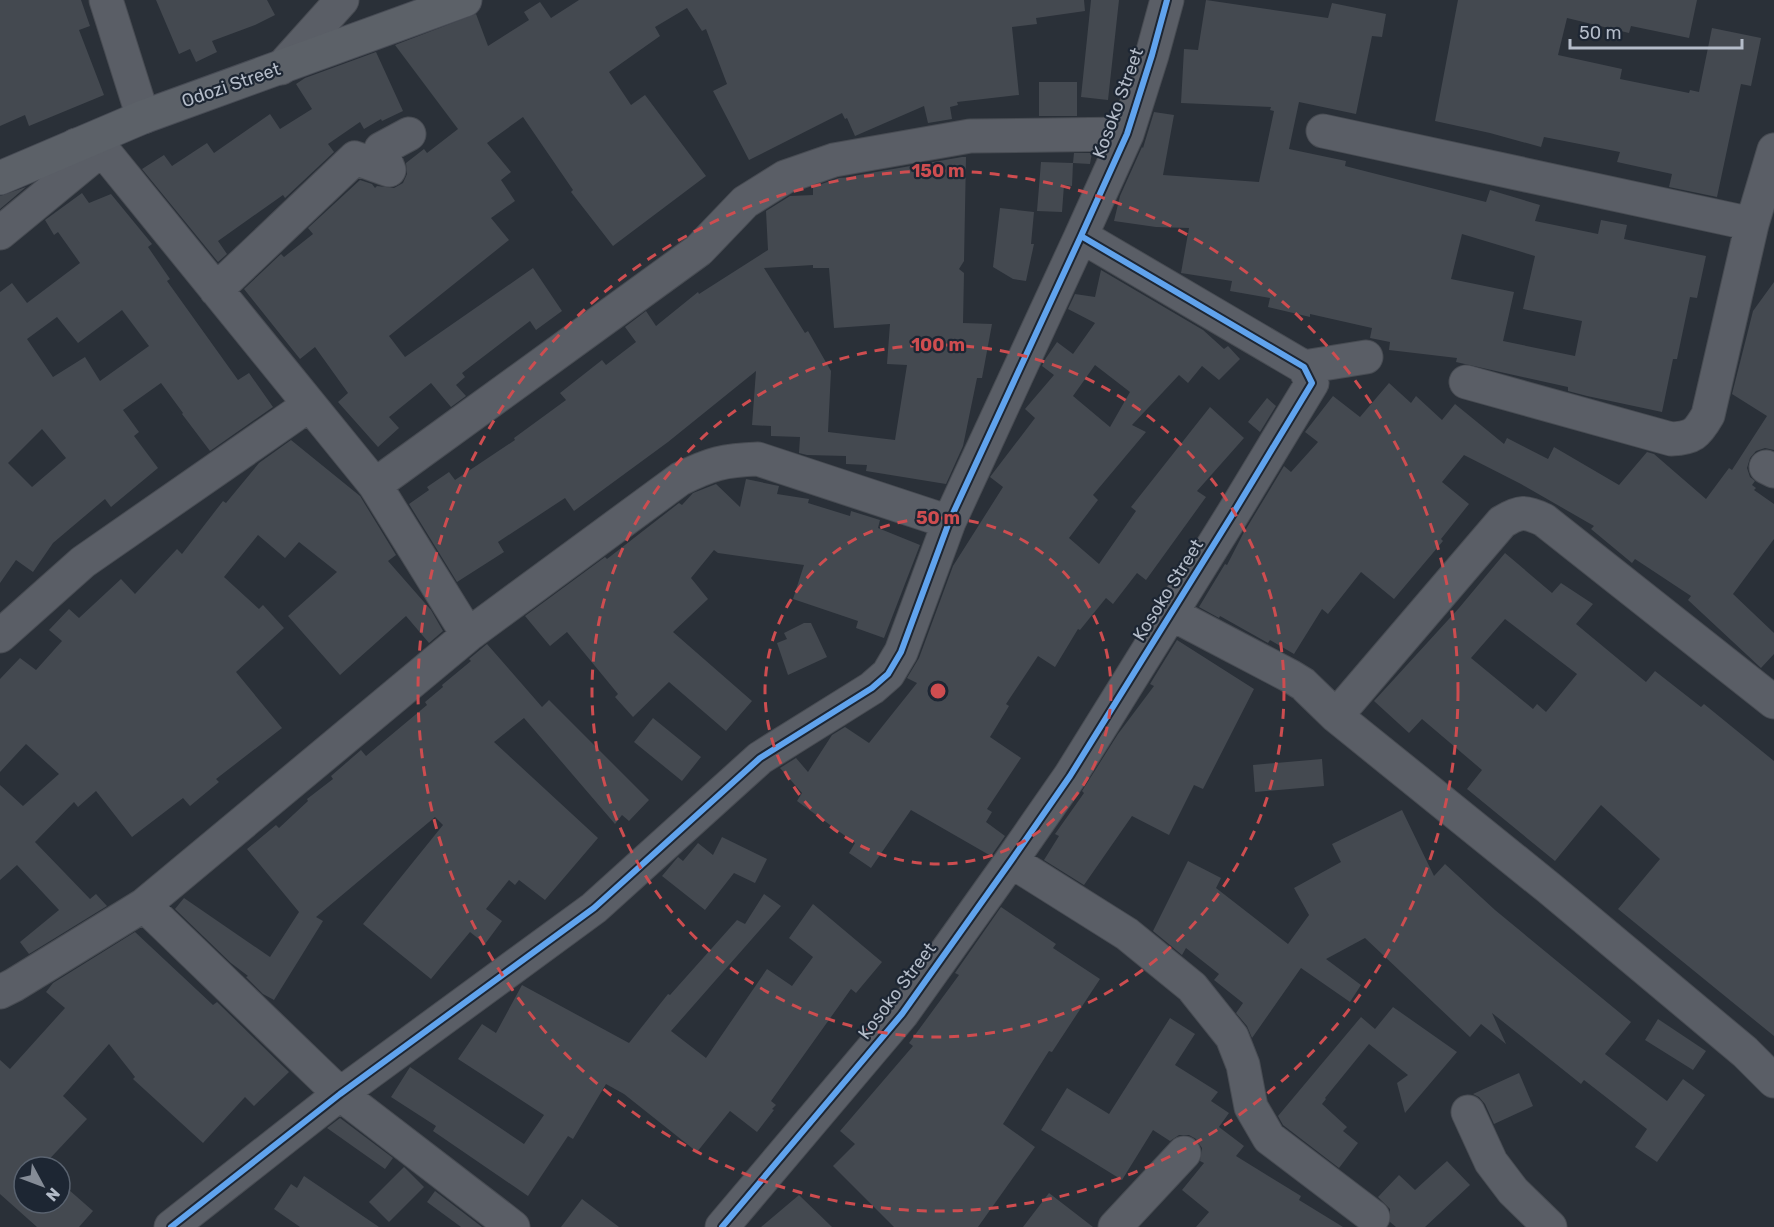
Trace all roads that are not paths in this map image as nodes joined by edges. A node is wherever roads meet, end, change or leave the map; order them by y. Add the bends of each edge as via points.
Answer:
1 (106, 0) edge
2 (342, 0) edge
3 (465, 0) edge
4 (1167, 0) edge
5 (281, 68) junction
6 (143, 117) junction
7 (1323, 131) dead end
8 (409, 134) dead end
9 (1127, 134) junction
10 (89, 147) junction
11 (1774, 150) edge
12 (0, 178) edge
13 (1752, 224) junction
14 (0, 232) edge
15 (1081, 236) junction
16 (216, 290) junction
17 (1366, 357) dead end
18 (1304, 367) junction
19 (1466, 382) dead end
20 (309, 405) junction
21 (375, 485) junction
22 (949, 522) junction
23 (1170, 613) junction
24 (468, 635) junction
25 (0, 636) edge
26 (1774, 702) edge
27 (1336, 716) junction
28 (1011, 861) junction
29 (144, 905) junction
30 (0, 992) edge
31 (1774, 1081) edge
32 (340, 1094) junction
33 (1468, 1112) dead end
34 (1184, 1153) dead end
35 (1373, 1217) dead end
36 (171, 1227) edge
37 (513, 1227) edge
38 (722, 1227) edge
39 (1115, 1227) edge
40 (1550, 1227) edge

1 - 6 street
2 - 5 street
3 - 5 main road, Odozi Street
4 - 9 street, Kosoko Street
5 - 6 main road, Odozi Street
6 - 10 main road, Odozi Street
7 - 13 street
8 - 16 street via 381,149 389,170 356,158
9 - 15 street, Kosoko Street
9 - 21 street via 970,136 834,160 784,177 745,202 699,250
10 - 12 main road, Odozi Street
10 - 14 street
10 - 16 street
11 - 13 street
13 - 19 street via 1708,415 1699,431 1686,438 1671,439
15 - 18 street
15 - 22 street, Kosoko Street
16 - 20 street
17 - 18 street
18 - 23 street, Kosoko Street via 1312,383
20 - 21 street
20 - 25 street via 83,562
21 - 24 street
22 - 24 street via 758,459 706,466 680,479
22 - 32 street, Kosoko Street via 901,652 888,674 760,758 594,908
23 - 27 street via 1303,684
23 - 28 street, Kosoko Street via 1070,776
24 - 29 street
26 - 27 street via 1544,520 1529,513 1516,514 1502,522
27 - 31 street via 1593,925 1745,1052
28 - 35 street via 1127,934 1192,987 1232,1037 1244,1065 1251,1107 1269,1138
28 - 38 street, Kosoko Street via 902,1014
29 - 30 street
29 - 32 street
32 - 36 street, Kosoko Street
32 - 37 street
33 - 40 street via 1491,1162 1513,1191
34 - 39 street

